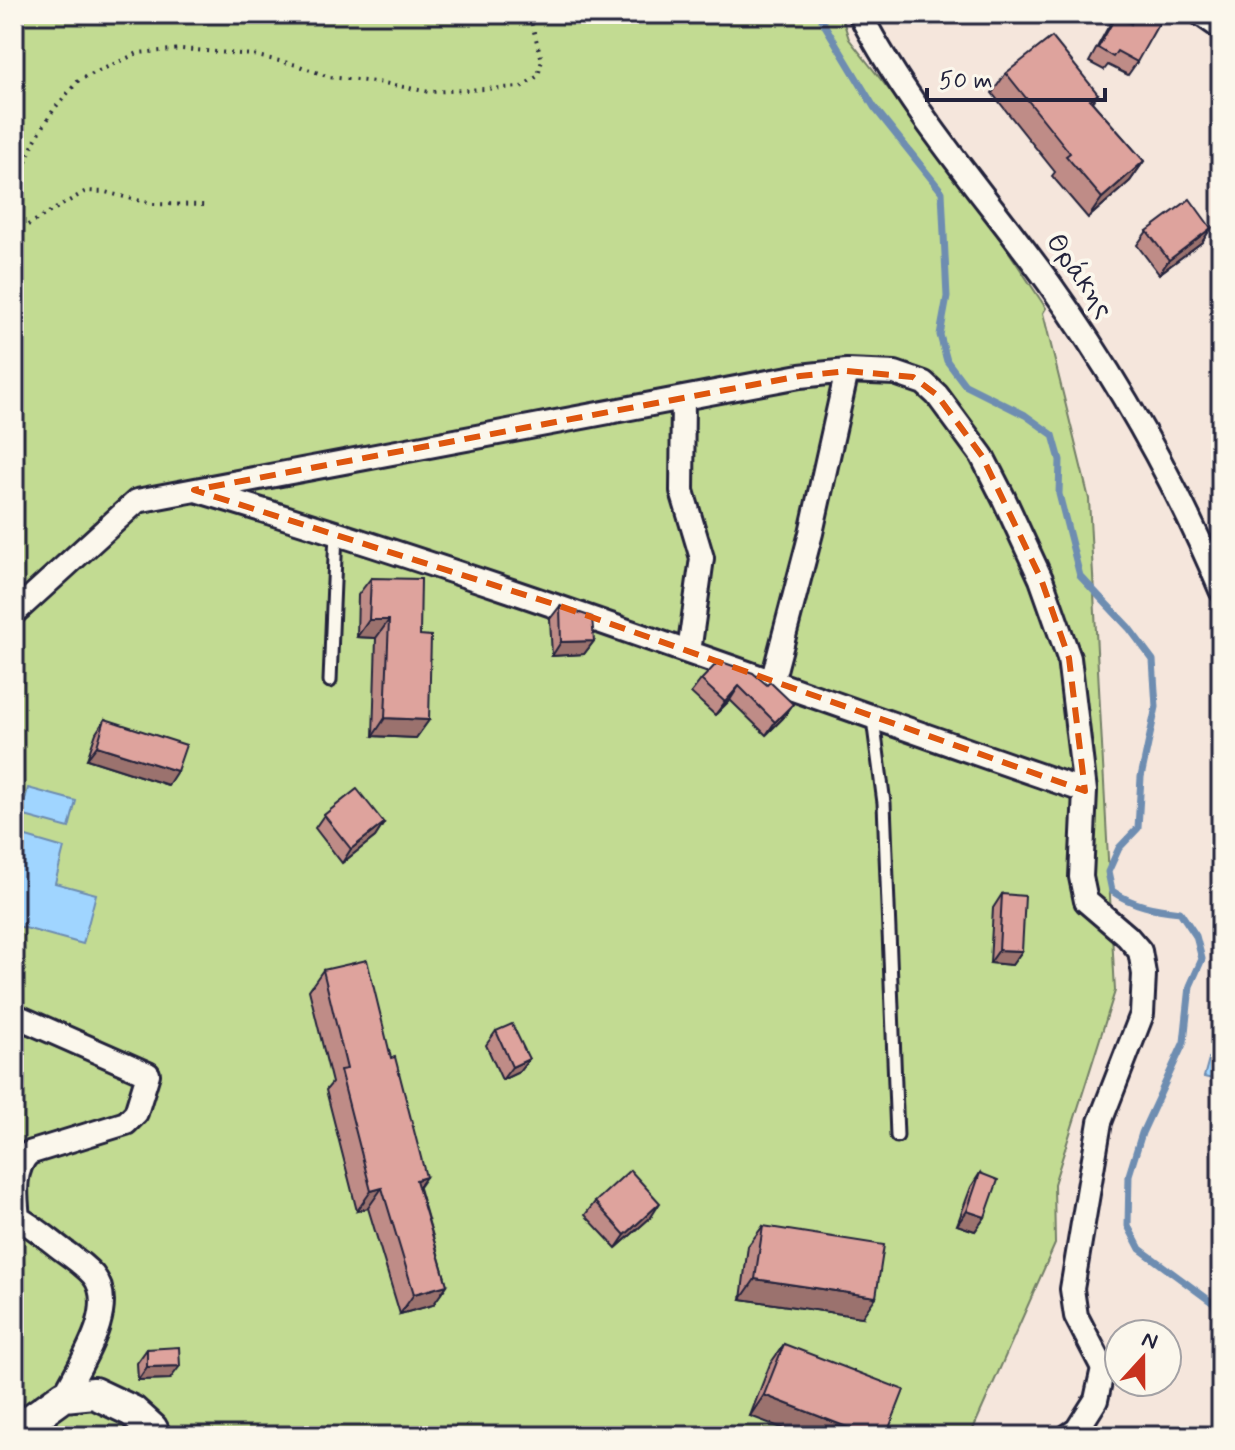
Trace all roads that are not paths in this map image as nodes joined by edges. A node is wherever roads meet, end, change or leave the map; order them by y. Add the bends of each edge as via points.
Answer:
1 (860, 14) edge
2 (1201, 14) edge
3 (1221, 28) edge
4 (847, 371) junction
5 (683, 399) junction
6 (194, 490) junction
7 (336, 532) junction
8 (1221, 590) edge
9 (14, 613) edge
10 (689, 652) junction
11 (330, 681) dead end
12 (772, 682) junction
13 (873, 719) junction
14 (1085, 791) junction
15 (14, 1015) edge
16 (897, 1136) dead end
17 (16, 1217) edge
18 (64, 1396) junction
19 (14, 1432) edge
20 (155, 1436) edge
21 (1068, 1436) edge

1 - 8 street, Θράκης via 915,102 1108,369
2 - 3 street
4 - 5 street
4 - 12 street
4 - 14 street via 895,373 924,383 982,456 1023,537 1069,658
5 - 6 street
5 - 10 street via 682,491 702,558
6 - 7 street
6 - 9 street via 137,501
7 - 10 street
7 - 11 lane
10 - 12 street
12 - 13 street
13 - 14 street
13 - 16 lane via 884,803
14 - 21 street via 1081,877 1086,901 1140,951 1144,974 1142,1014 1100,1122 1072,1289 1076,1316 1103,1368 1096,1400
15 - 17 street via 148,1074 136,1113 126,1123 22,1159
17 - 18 street via 80,1262 101,1290 99,1324
18 - 19 street
18 - 20 street via 94,1393 132,1411

